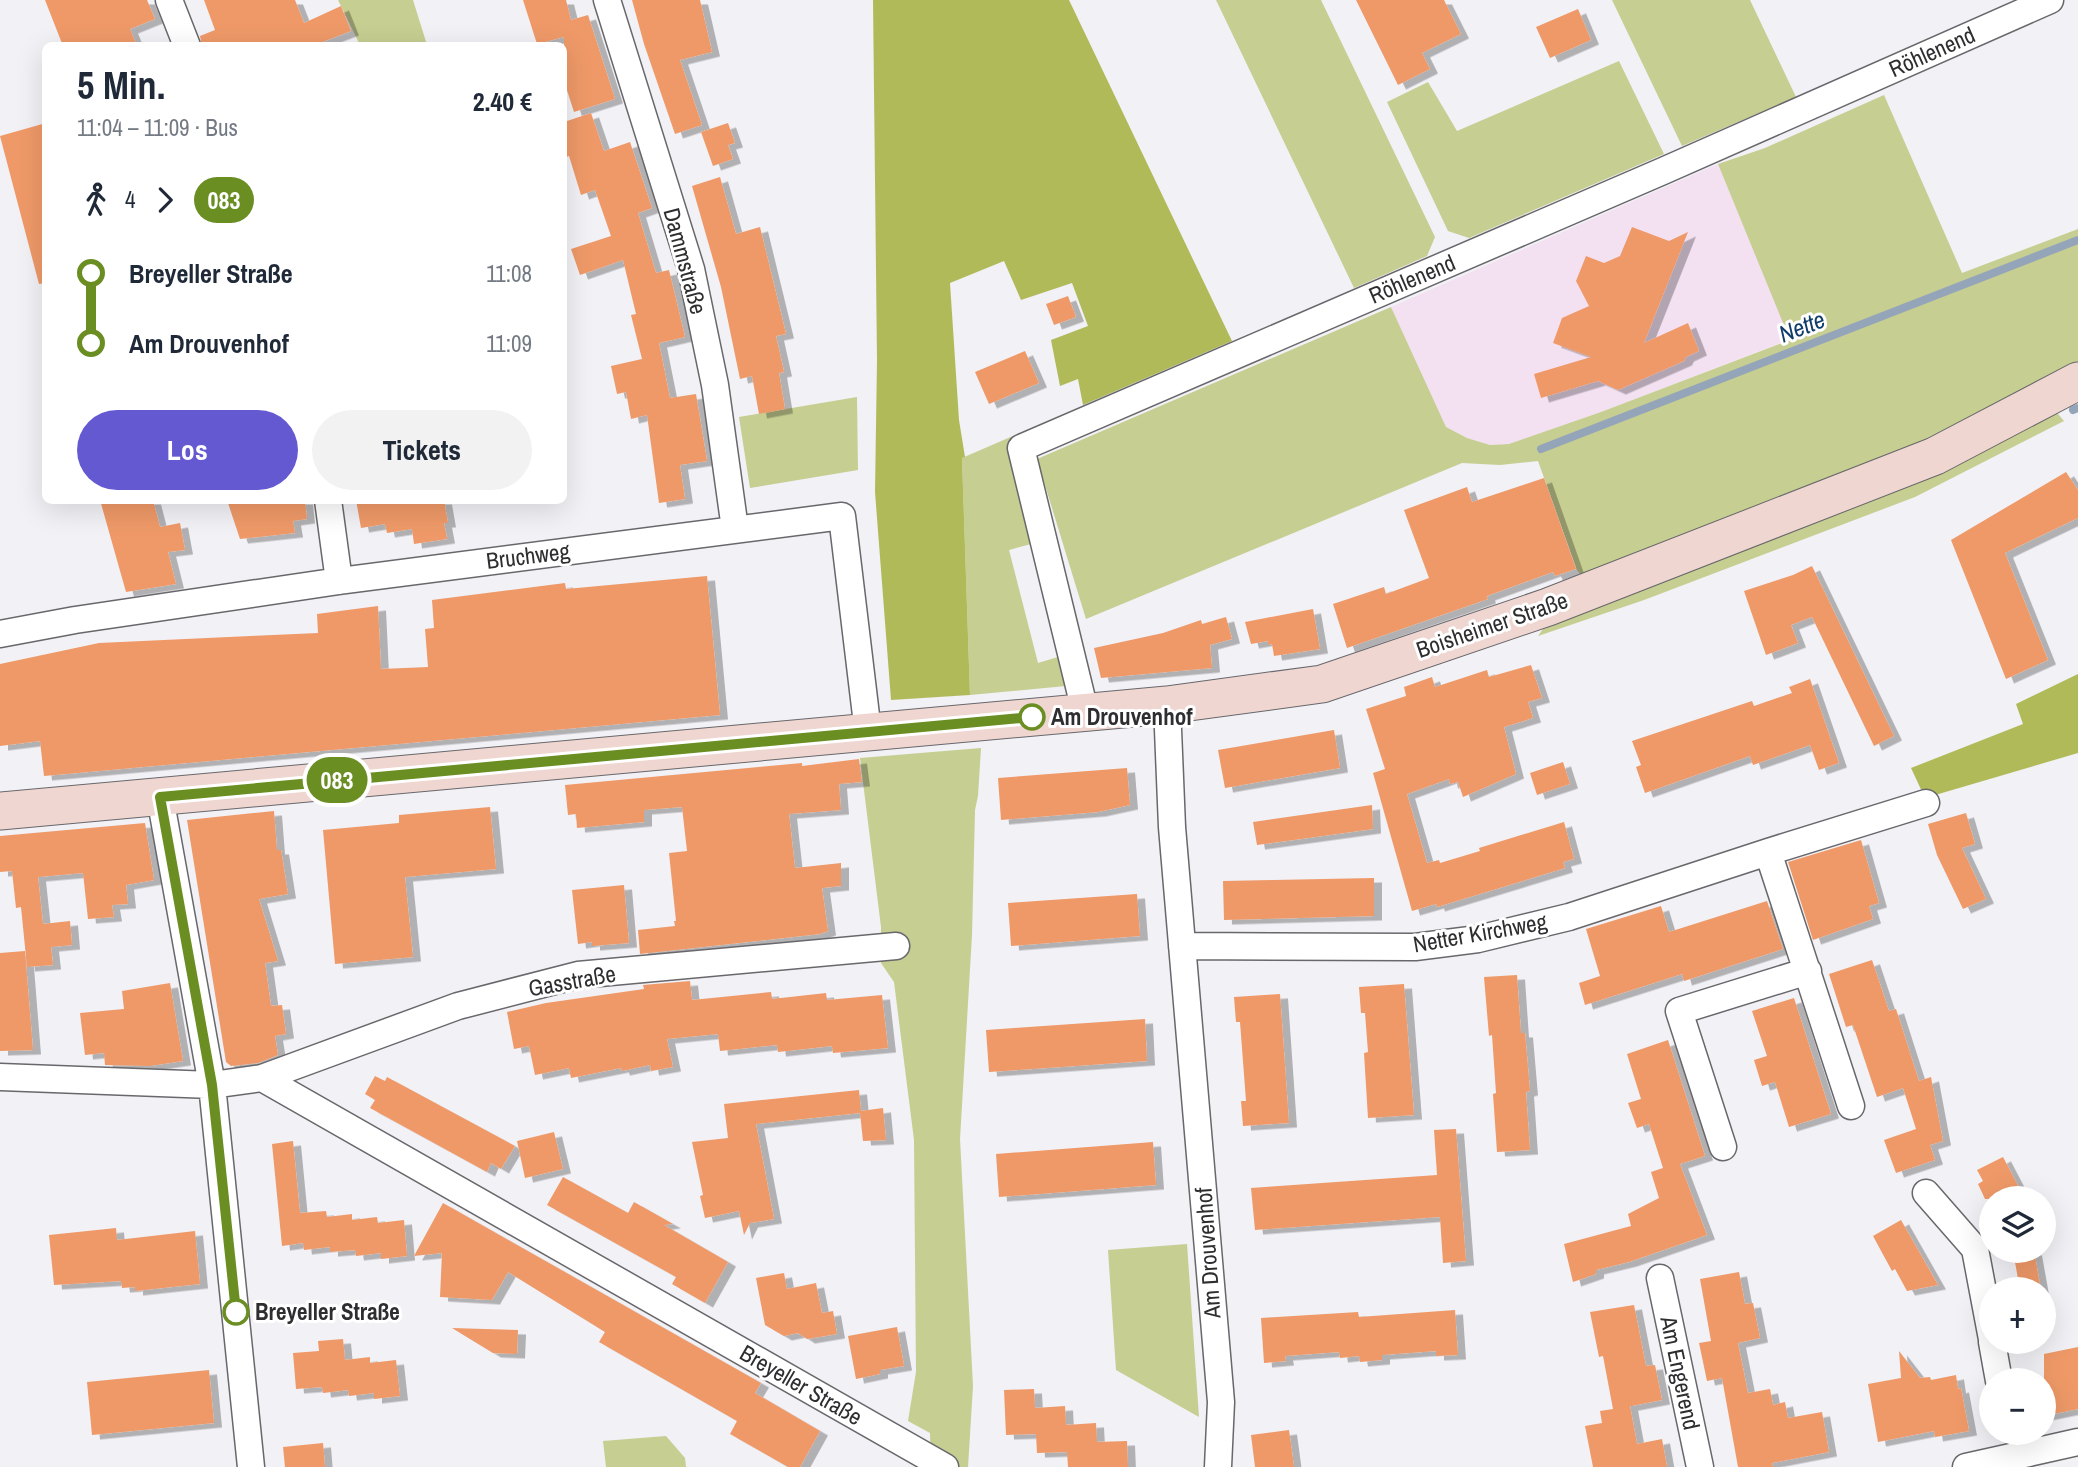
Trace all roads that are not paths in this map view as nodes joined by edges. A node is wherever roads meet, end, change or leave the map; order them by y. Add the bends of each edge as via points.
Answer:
1 (169, 0) edge
2 (607, 0) edge
3 (2050, 0) edge
4 (185, 42) edge
5 (2078, 381) edge
6 (329, 504) edge
7 (735, 530) junction
8 (339, 581) junction
9 (0, 634) edge
10 (1167, 705) junction
11 (1085, 712) junction
12 (868, 732) junction
13 (160, 797) junction
14 (1926, 803) dead end
15 (0, 811) edge
16 (1768, 852) junction
17 (896, 946) dead end
18 (1182, 946) junction
19 (1808, 971) junction
20 (0, 1077) edge
21 (262, 1078) junction
22 (212, 1085) junction
23 (1851, 1106) dead end
24 (1723, 1147) dead end
25 (1926, 1192) dead end
26 (1980, 1277) edge
27 (1660, 1278) dead end
28 (2078, 1442) edge
29 (2056, 1443) edge
30 (2009, 1445) edge
31 (251, 1467) edge
32 (945, 1467) edge
33 (1218, 1467) edge
34 (1700, 1467) edge
35 (1966, 1467) edge

1 - 4 street
2 - 7 street, Dammstraße via 691,269 715,385
3 - 11 street, Röhlenend via 1021,448
5 - 10 main road, Boisheimer Straße via 1935,456 1548,607 1322,684
6 - 8 street
7 - 8 street, Bruchweg
7 - 12 street, Bruchweg via 842,516
8 - 9 street, Bruchweg
10 - 11 main road, Boisheimer Straße
10 - 18 street, Am Drouvenhof
11 - 12 main road, Boisheimer Straße
12 - 13 main road, Boisheimer Straße
13 - 15 main road, Boisheimer Straße
13 - 22 street
14 - 16 street, Netter Kirchweg
16 - 18 street, Netter Kirchweg via 1569,917 1478,939 1415,947
16 - 19 street
17 - 21 street, Gasstraße via 578,975 458,1006
18 - 33 street, Am Drouvenhof via 1221,1402
19 - 23 street
19 - 24 street via 1679,1011
20 - 22 street
21 - 22 street
21 - 32 street, Breyeller Straße
22 - 31 street
25 - 26 street via 1975,1249
27 - 34 street, Am Engerend
28 - 29 street
30 - 35 street

